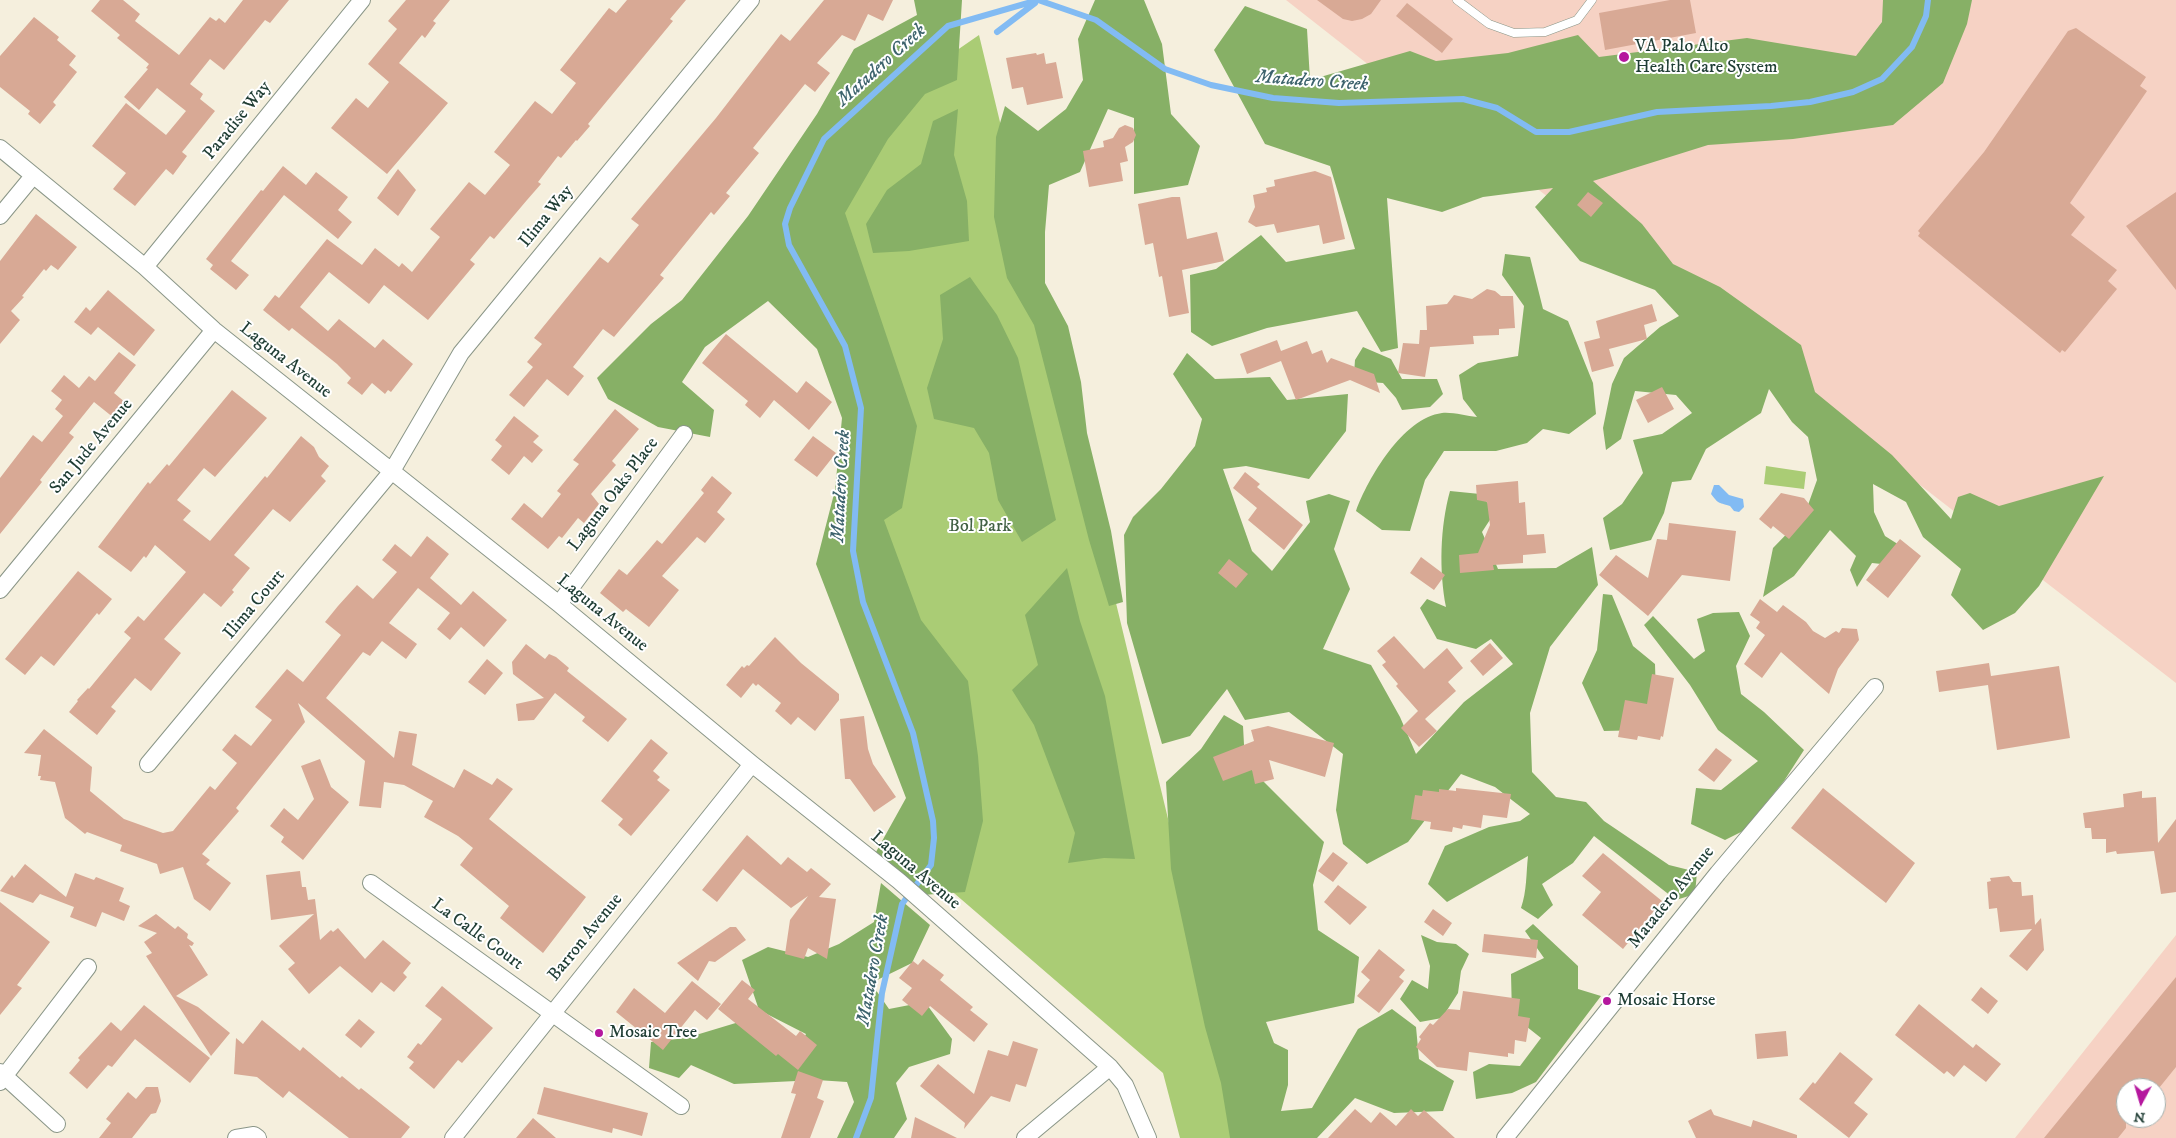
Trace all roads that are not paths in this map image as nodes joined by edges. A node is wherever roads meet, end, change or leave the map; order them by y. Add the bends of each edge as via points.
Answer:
1 (362, 0) edge
2 (751, 0) edge
3 (1457, 0) edge
4 (1592, 0) edge
5 (0, 148) edge
6 (33, 176) junction
7 (0, 216) edge
8 (144, 267) junction
9 (214, 330) junction
10 (684, 434) dead end
11 (392, 471) junction
12 (0, 590) edge
13 (559, 604) junction
14 (1875, 687) dead end
15 (148, 764) dead end
16 (752, 764) junction
17 (371, 883) dead end
18 (88, 967) dead end
19 (552, 1013) junction
20 (1110, 1067) junction
21 (2, 1077) edge
22 (681, 1106) dead end
23 (57, 1124) dead end
24 (236, 1138) edge
25 (258, 1138) edge
26 (452, 1138) edge
27 (1025, 1138) edge
28 (1148, 1138) edge
29 (1505, 1138) edge

1 - 8 street, Paradise Way
2 - 11 street, Ilima Way via 461,353
3 - 4 lane via 1489,24 1514,32 1545,32 1577,20
5 - 6 street, Laguna Avenue
6 - 7 street
6 - 8 street, Laguna Avenue
8 - 9 street, Laguna Avenue
9 - 11 street, Laguna Avenue
9 - 12 street, San Jude Avenue
10 - 13 street, Laguna Oaks Place
11 - 13 street, Laguna Avenue
11 - 15 street, Ilima Court
13 - 16 street, Laguna Avenue
14 - 29 street, Matadero Avenue via 1718,873
16 - 19 street, Barron Avenue
16 - 20 street, Laguna Avenue via 899,882
17 - 19 street, La Calle Court
18 - 21 street
19 - 22 street, La Calle Court
19 - 26 street, Barron Avenue
20 - 27 street
20 - 28 street, Laguna Avenue via 1125,1086
21 - 23 street
24 - 25 street via 254,1135

